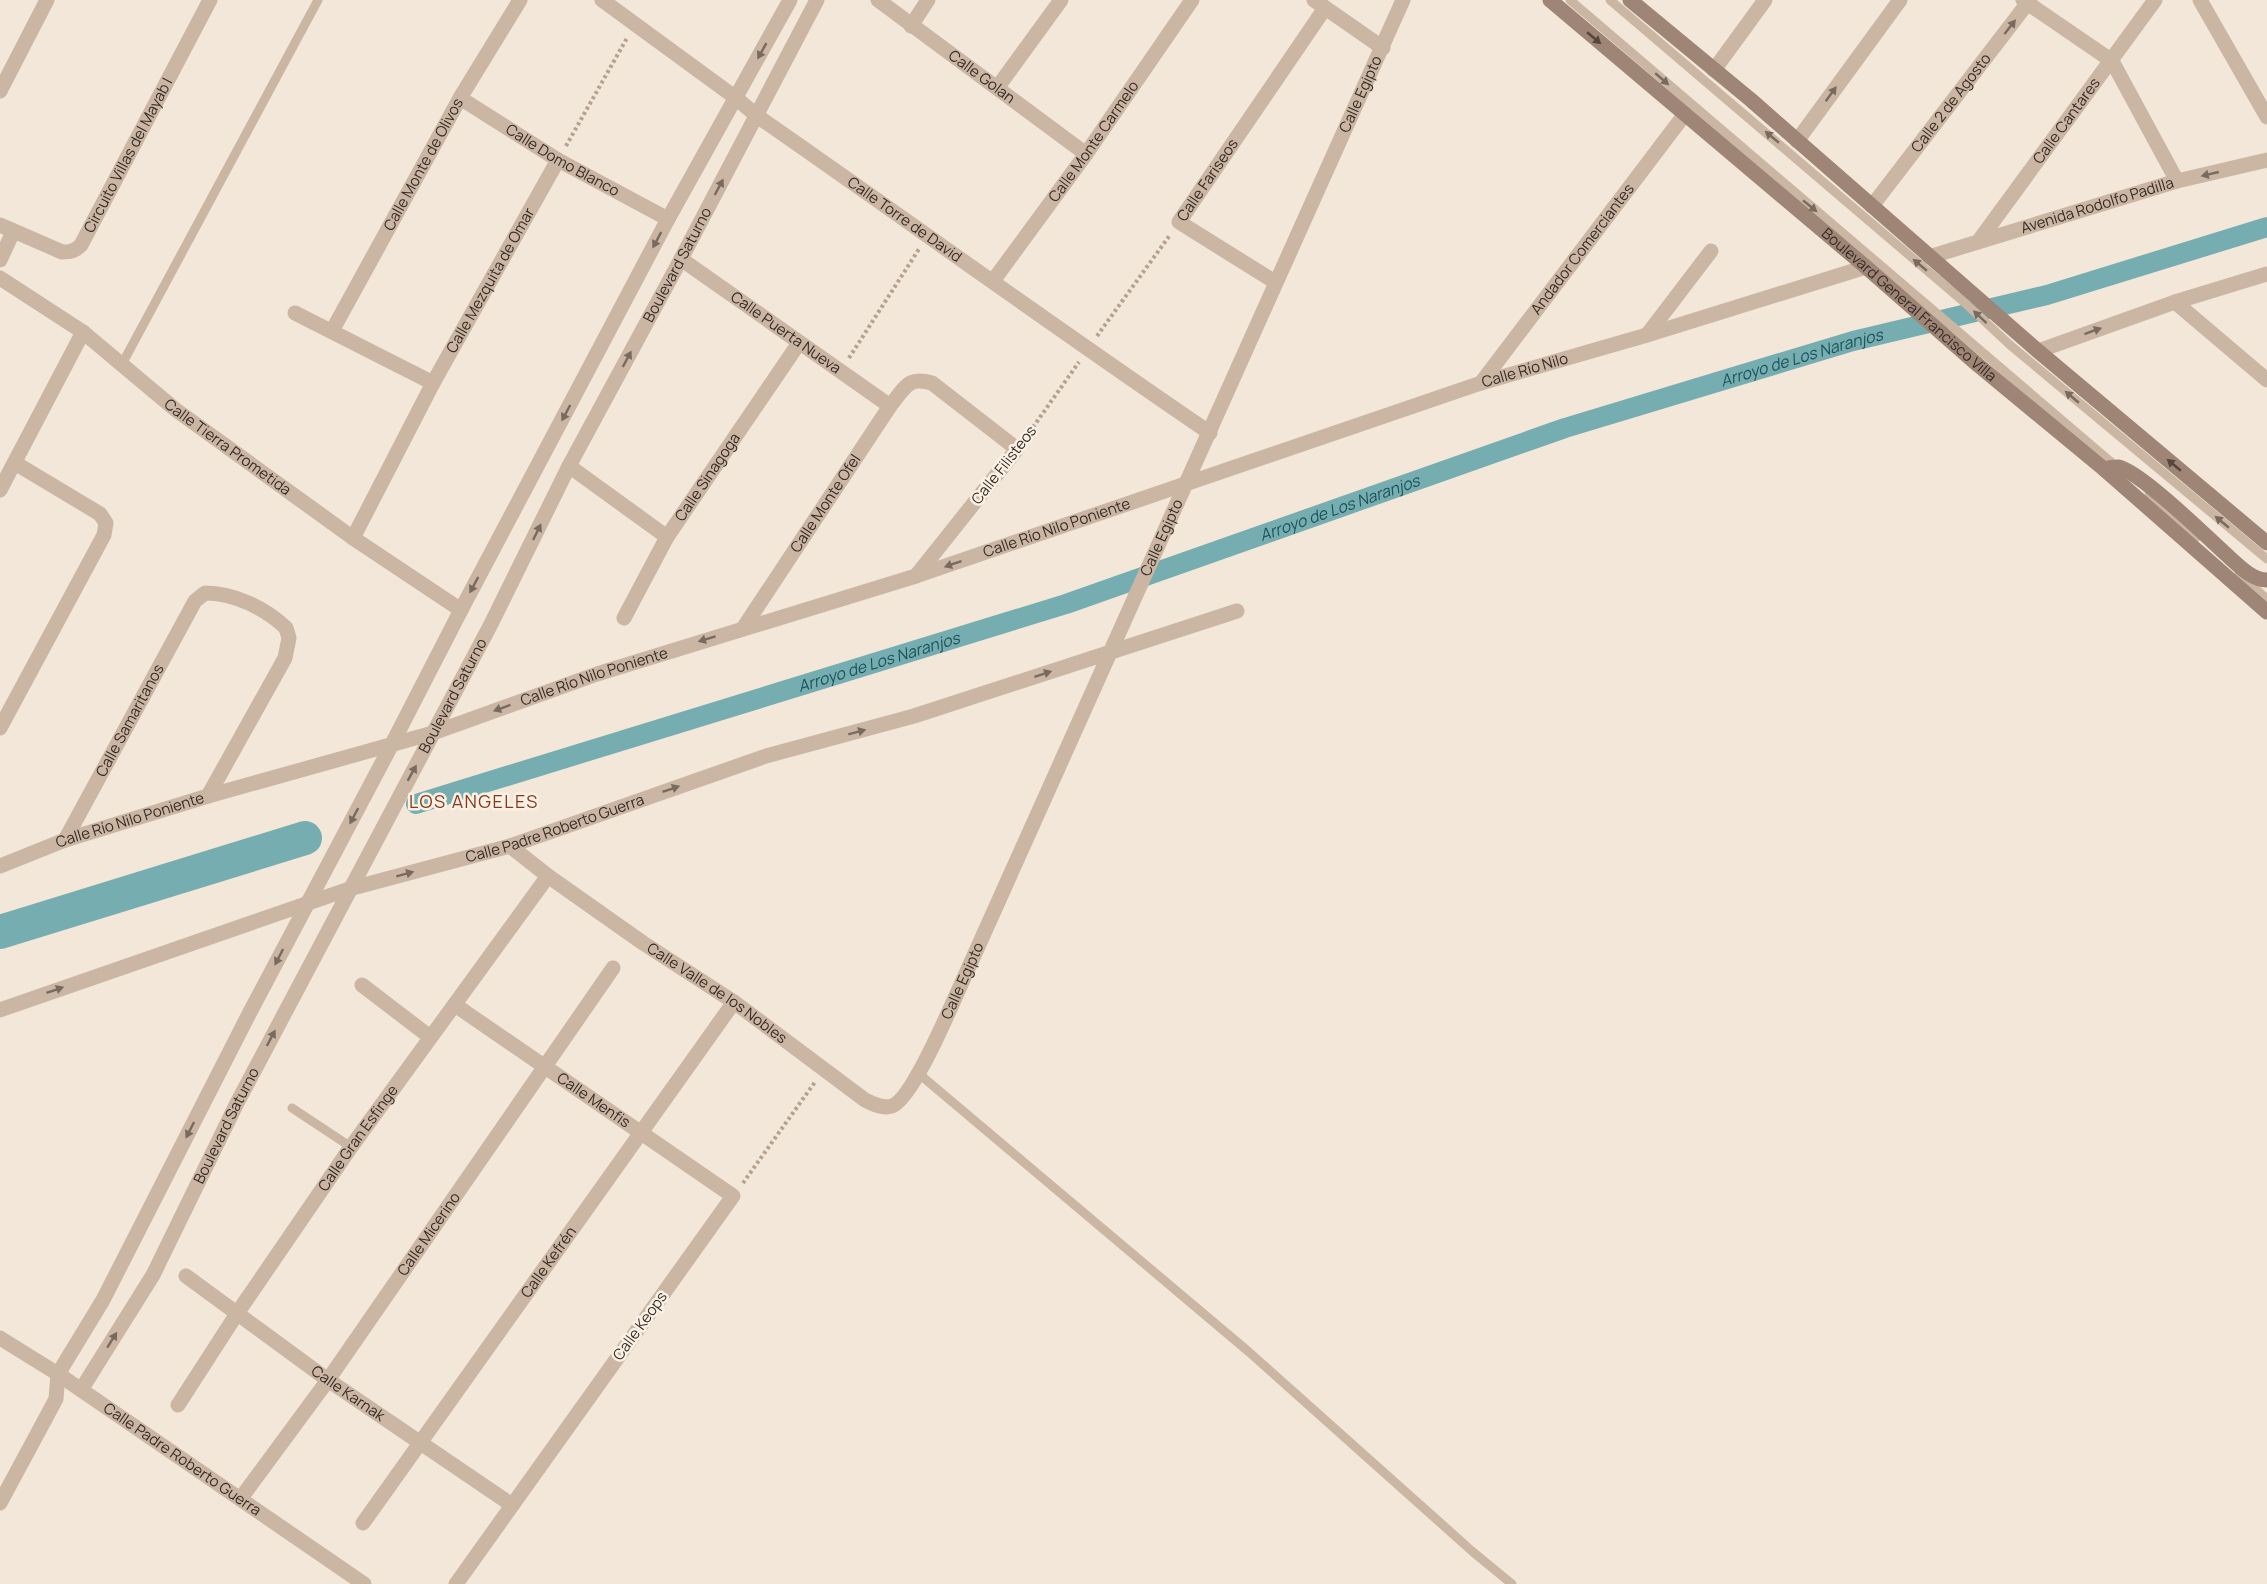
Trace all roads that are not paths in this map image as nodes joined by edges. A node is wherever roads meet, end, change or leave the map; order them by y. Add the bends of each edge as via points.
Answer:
1 (47, 0) edge
2 (210, 0) edge
3 (318, 0) edge
4 (520, 0) edge
5 (602, 0) edge
6 (790, 0) edge
7 (817, 0) edge
8 (878, 0) edge
9 (928, 0) edge
10 (1061, 0) edge
11 (1192, 0) edge
12 (1403, 0) edge
13 (1550, 0) edge
14 (1570, 0) edge
15 (1610, 0) edge
16 (1630, 0) edge
17 (1765, 0) edge
18 (1900, 0) edge
19 (2155, 0) edge
20 (2200, 0) edge
21 (2027, 1) edge
22 (1319, 4) edge
23 (911, 26) junction
24 (1383, 48) junction
25 (2112, 61) junction
26 (1714, 70) junction
27 (997, 88) junction
28 (0, 91) edge
29 (460, 98) junction
30 (736, 98) junction
31 (1685, 114) junction
32 (756, 116) junction
33 (2267, 117) edge
34 (1797, 141) junction
35 (1086, 154) junction
36 (558, 159) junction
37 (2267, 160) edge
38 (2177, 181) junction
39 (1872, 206) junction
40 (668, 219) junction
41 (7, 229) edge
42 (1978, 242) junction
43 (1711, 251) dead end
44 (1929, 257) junction
45 (681, 259) junction
46 (0, 260) edge
47 (1866, 267) junction
48 (2267, 274) edge
49 (0, 278) edge
50 (993, 281) junction
51 (1275, 282) junction
52 (1971, 300) junction
53 (2175, 302) junction
54 (295, 313) dead end
55 (1927, 314) junction
56 (2002, 328) junction
57 (332, 331) junction
58 (83, 332) junction
59 (1647, 335) junction
60 (799, 343) junction
61 (2038, 351) junction
62 (121, 366) junction
63 (2267, 380) edge
64 (433, 383) junction
65 (1481, 383) junction
66 (890, 406) junction
67 (1210, 434) junction
68 (1017, 449) joint
69 (15, 463) junction
70 (569, 466) junction
71 (2111, 468) junction
72 (1188, 484) junction
73 (0, 490) edge
74 (667, 537) junction
75 (353, 538) junction
76 (2267, 543) edge
77 (2267, 559) edge
78 (916, 576) junction
79 (2267, 580) edge
80 (2267, 599) edge
81 (461, 610) junction
82 (1237, 611) dead end
83 (2267, 612) edge
84 (624, 618) dead end
85 (744, 627) junction
86 (1111, 651) junction
87 (0, 728) edge
88 (433, 734) junction
89 (391, 746) junction
90 (208, 796) junction
91 (65, 840) junction
92 (510, 846) junction
93 (0, 866) edge
94 (548, 876) junction
95 (349, 889) junction
96 (306, 905) junction
97 (613, 968) dead end
98 (362, 985) dead end
99 (735, 1002) junction
100 (455, 1005) junction
101 (0, 1010) edge
102 (430, 1037) junction
103 (545, 1068) junction
104 (918, 1073) junction
105 (292, 1108) dead end
106 (641, 1132) junction
107 (351, 1147) junction
108 (733, 1196) joint
109 (186, 1276) dead end
110 (238, 1312) junction
111 (0, 1338) edge
112 (58, 1374) junction
113 (328, 1380) junction
114 (81, 1390) junction
115 (56, 1400) junction
116 (178, 1405) dead end
117 (421, 1443) junction
118 (241, 1498) junction
119 (0, 1503) edge
120 (512, 1504) junction
121 (363, 1523) dead end
122 (363, 1584) edge
123 (456, 1584) edge
124 (1512, 1584) edge

1 - 28 street
2 - 41 street, Circuito Villas del Mayab I via 81,244 71,252 62,252
3 - 62 lane
4 - 29 street, Calle Monte de Olivos
5 - 30 street, Calle Torre de David
6 -> 30 street, Boulevard Saturno
7 - 32 street, Boulevard Saturno
8 - 23 street, Calle Golan
9 - 23 street
10 - 27 street
11 - 35 street, Calle Monte Carmelo
12 - 24 street, Calle Egipto
13 -> 31 main road, Boulevard General Francisco Villa
14 -> 55 lane via 1780,182 1858,244
52 -> 15 lane
16 - 26 main road
17 - 26 street
34 -> 18 street
19 - 25 street, Calle Cantares
20 - 33 street
21 - 25 street
39 -> 21 street, Calle 2 de Agosto
22 - 24 street
22 - 51 street, Calle Fariseos via 1179,222
23 - 27 street, Calle Golan
24 - 51 street, Calle Egipto
25 - 38 street
25 - 42 street, Calle Cantares
26 - 34 main road
27 - 35 street, Calle Golan
29 - 36 street, Calle Domo Blanco
29 - 57 street, Calle Monte de Olivos
30 - 32 street, Calle Torre de David
30 - 40 street, Boulevard Saturno
31 - 47 main road, Boulevard General Francisco Villa
31 - 65 street, Andador Comerciantes
45 -> 32 street, Boulevard Saturno
32 - 50 street, Calle Torre de David
34 - 39 main road
35 - 50 street, Calle Monte Carmelo
36 - 40 street, Calle Domo Blanco
36 - 64 street, Calle Mezquita de Omar
37 -> 38 street, Avenida Rodolfo Padilla
38 - 42 street, Avenida Rodolfo Padilla
39 - 44 main road
40 -> 81 street, Boulevard Saturno
41 - 46 street, Circuito Villas del Mayab I
42 - 44 street, Avenida Rodolfo Padilla
43 - 59 street
44 - 52 main road
45 - 60 street, Calle Puerta Nueva
70 -> 45 street, Boulevard Saturno
47 - 55 main road, Boulevard General Francisco Villa
47 - 59 street, Calle Río Nilo
48 - 53 street
49 - 58 street, Calle Tierra Prometida
50 - 67 street, Calle Torre de David
51 - 67 street, Calle Egipto
56 -> 52 main road
61 -> 53 street
53 - 63 street
54 - 57 street
55 - 71 main road, Boulevard General Francisco Villa via 2070,443
56 - 61 main road
77 -> 56 lane
57 - 64 street
58 - 62 street, Calle Tierra Prometida
58 - 69 street
59 - 65 street, Calle Río Nilo
60 - 66 street, Calle Puerta Nueva
60 - 74 street, Calle Sinagoga
76 -> 61 main road
62 - 75 street, Calle Tierra Prometida
64 - 75 street, Calle Mezquita de Omar
65 - 72 street, Calle Río Nilo
66 - 68 street, Calle Monte Ofel via 910,382 932,383
66 - 85 street, Calle Monte Ofel
67 - 72 street, Calle Egipto
68 - 78 street, Calle Filisteos
69 - 73 street
69 - 87 street via 100,514 106,523 104,535
70 - 74 street
88 -> 70 street, Boulevard Saturno
71 - 79 main road via 2142,480 2255,578
71 - 80 lane
71 - 83 main road, Boulevard General Francisco Villa
72 -> 78 street, Calle Río Nilo Poniente
72 - 86 street, Calle Egipto
74 - 84 street, Calle Sinagoga
75 - 81 street, Calle Tierra Prometida
78 - 85 street, Calle Río Nilo Poniente
81 - 89 street, Boulevard Saturno
82 - 86 street, Calle Padre Roberto Guerra
85 -> 88 street, Calle Río Nilo Poniente via 597,674
92 -> 86 street, Calle Padre Roberto Guerra via 766,756 914,716
86 - 104 street, Calle Egipto
88 - 89 street, Calle Río Nilo Poniente
95 -> 88 street, Boulevard Saturno
89 - 90 street, Calle Río Nilo Poniente
89 -> 96 street, Boulevard Saturno
90 - 91 street, Calle Río Nilo Poniente
90 - 91 street, Calle Samaritanos via 277,674 289,638 286,628 261,609 220,593 205,592 195,601
91 - 93 street, Calle Río Nilo Poniente
92 - 94 street, Calle Valle de los Nobles
95 -> 92 street, Calle Padre Roberto Guerra
94 - 99 street, Calle Valle de los Nobles
94 - 100 street, Calle Gran Esfinge
95 - 96 street, Calle Padre Roberto Guerra
114 -> 95 street, Boulevard Saturno via 153,1275
101 -> 96 street, Calle Padre Roberto Guerra
96 -> 112 street, Boulevard Saturno via 103,1300
97 - 103 street, Calle Micerino
98 - 102 street
99 - 104 street, Calle Valle de los Nobles via 865,1101 893,1106
99 - 106 street, Calle Kefrén
100 - 102 street, Calle Gran Esfinge
100 - 103 street, Calle Menfis
102 - 107 street, Calle Gran Esfinge
103 - 106 street, Calle Menfis
103 - 113 street, Calle Micerino
104 - 124 lane via 1249,1352
105 - 107 lane
106 - 108 street, Calle Menfis
106 - 117 street, Calle Kefrén
107 - 110 street, Calle Gran Esfinge
108 - 120 street, Calle Keops
109 - 110 street, Calle Karnak
110 - 113 street, Calle Karnak
110 - 116 street, Calle Gran Esfinge
111 - 112 street, Calle Padre Roberto Guerra
112 - 114 street, Calle Padre Roberto Guerra
112 - 115 street
113 - 117 street, Calle Karnak
113 - 118 street, Calle Micerino
114 - 115 street
114 - 118 street, Calle Padre Roberto Guerra
115 - 119 street
117 - 120 street, Calle Karnak
117 - 121 street, Calle Kefrén
118 - 122 street, Calle Padre Roberto Guerra
120 - 123 street, Calle Keops

